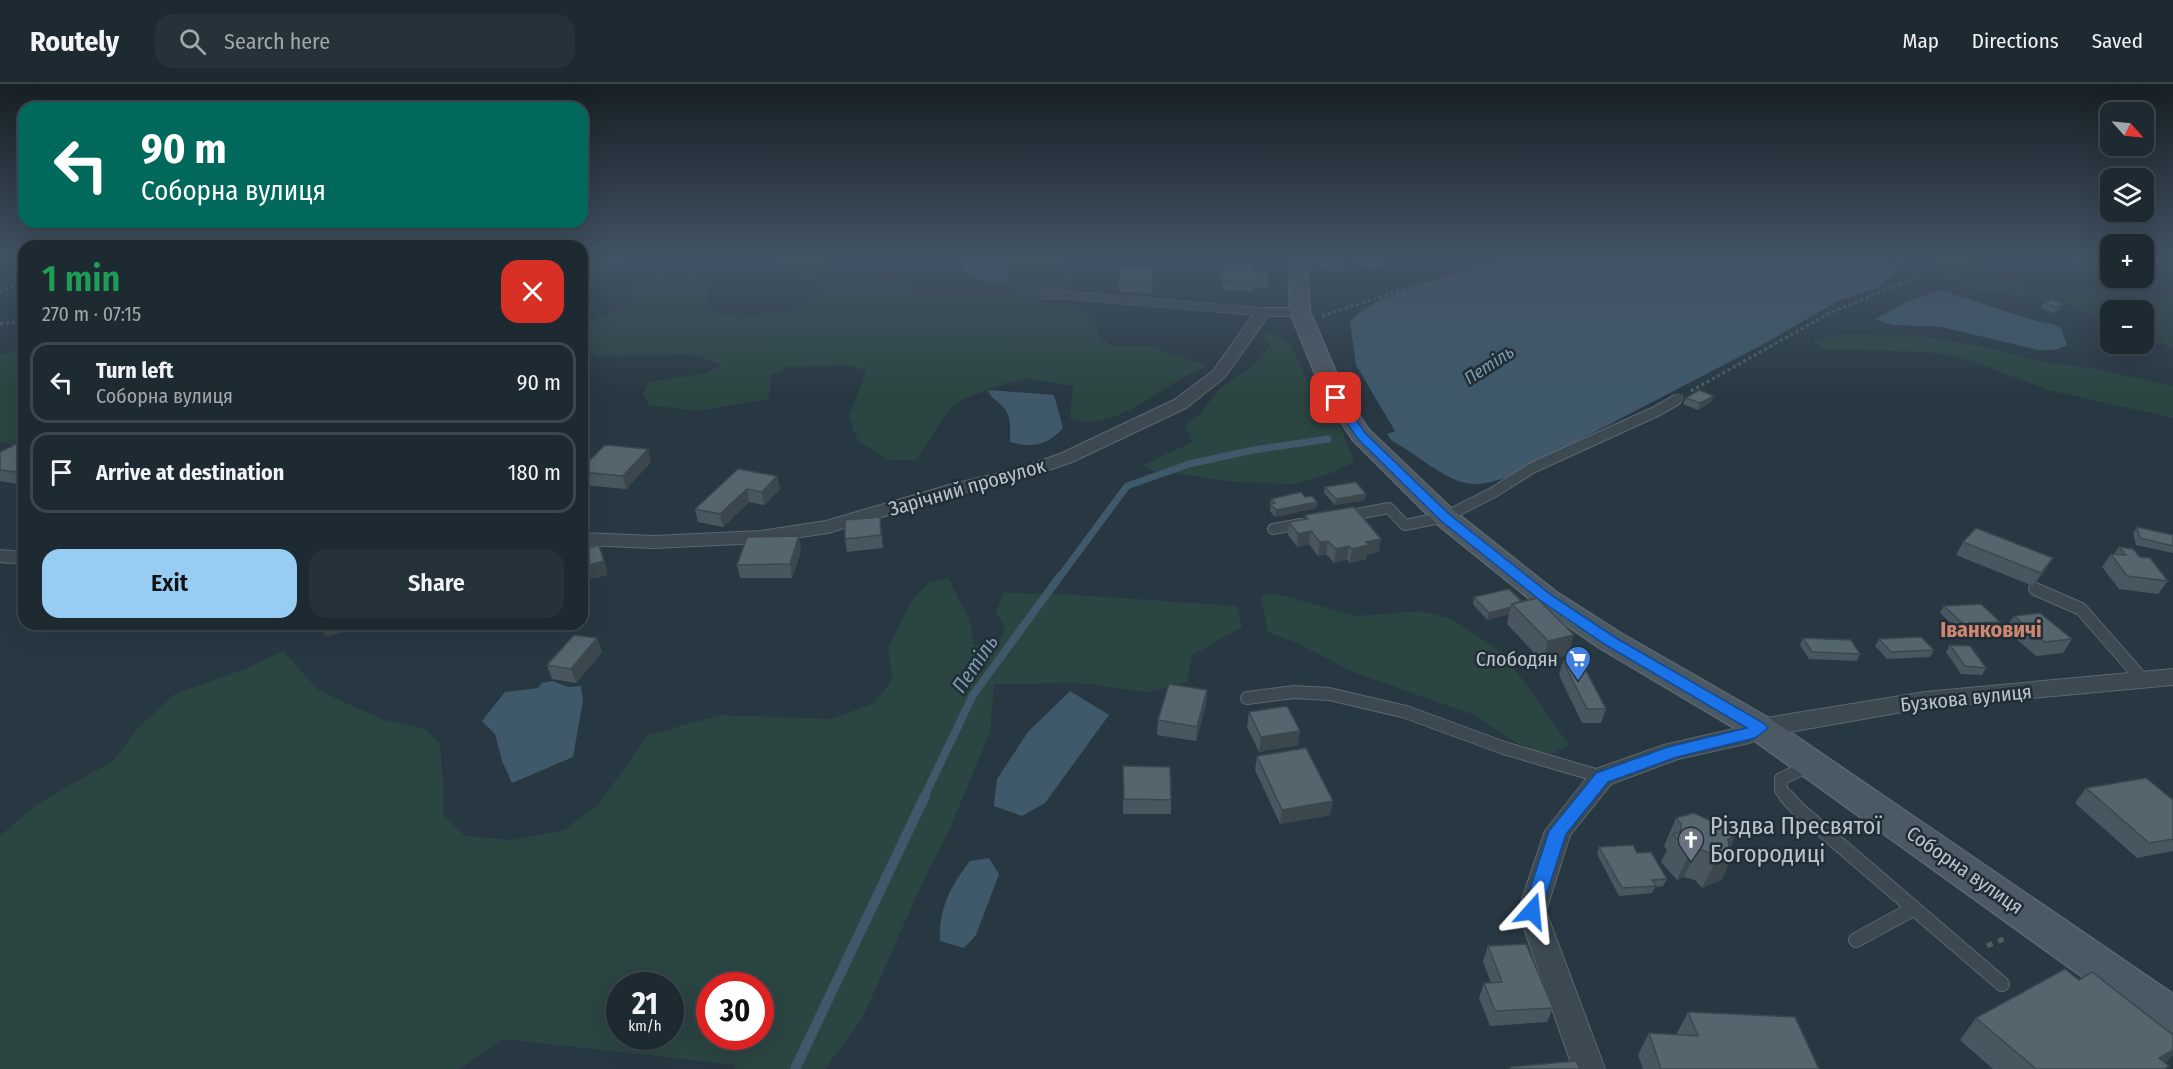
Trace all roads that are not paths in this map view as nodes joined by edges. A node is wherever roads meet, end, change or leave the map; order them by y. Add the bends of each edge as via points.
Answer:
1 (1170, 304) edge
2 (1301, 304) edge
3 (1264, 312) junction
4 (1302, 317) junction
5 (1679, 398) road end
6 (1445, 517) junction
7 (1331, 518) edge
8 (1308, 523) edge
9 (1273, 529) dead end
10 (588, 539) edge
11 (0, 556) edge
12 (18, 558) edge
13 (2035, 589) dead end
14 (2173, 677) edge
15 (2144, 681) junction
16 (1247, 698) dead end
17 (1760, 728) junction
18 (1813, 764) junction
19 (1602, 777) junction
20 (1912, 909) junction
21 (1856, 940) dead end
22 (2001, 984) dead end
23 (2173, 1018) edge
24 (1589, 1069) edge

1 - 3 lane
2 - 4 street, Соборна вулиця
3 - 4 street
3 - 10 street, Зарічний провулок via 1219,374 1180,404 1066,458 1022,473 828,527 783,534 654,542
4 - 6 street, Соборна вулиця via 1336,398 1361,435
5 - 6 lane via 1532,468
6 - 7 lane via 1405,525 1389,508
6 - 17 street, Соборна вулиця via 1546,598 1611,641
8 - 9 lane
11 - 12 street
13 - 15 lane via 2081,609
14 - 15 street, Бузкова вулиця
15 - 17 street, Бузкова вулиця via 1925,700
16 - 19 lane via 1294,692 1329,694 1406,712 1504,748
17 - 18 street, Соборна вулиця
17 - 19 street, Бузкова вулиця via 1674,751
18 - 20 lane via 1781,779 1781,790
18 - 23 street, Соборна вулиця
19 - 24 street via 1558,831 1532,911
20 - 21 lane
20 - 22 lane

